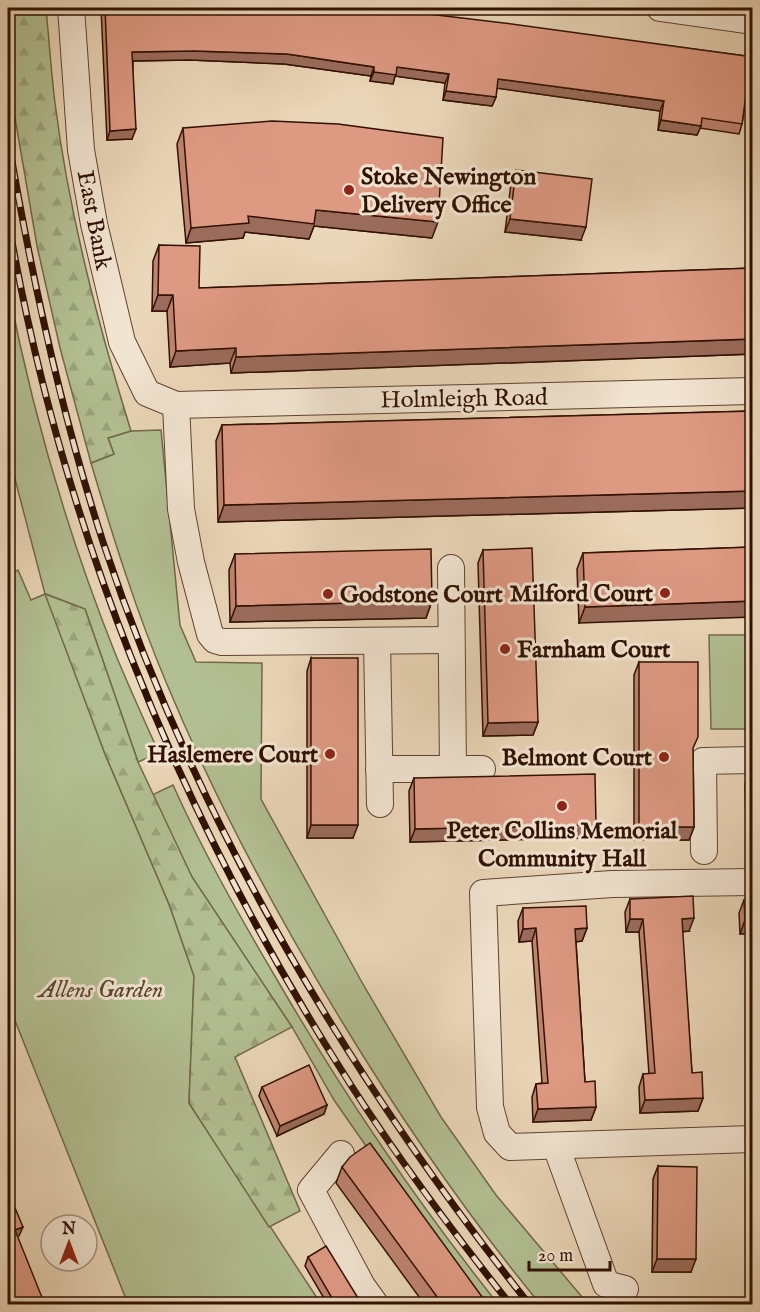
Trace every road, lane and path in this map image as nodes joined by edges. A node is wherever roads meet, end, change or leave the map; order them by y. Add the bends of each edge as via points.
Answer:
1 (71, 8) edge
2 (660, 8) edge
3 (709, 11) edge
4 (753, 21) edge
5 (753, 392) edge
6 (176, 405) junction
7 (451, 568) dead end
8 (451, 640) junction
9 (377, 641) junction
10 (753, 760) edge
11 (379, 769) junction
12 (453, 769) junction
13 (482, 769) dead end
14 (380, 804) dead end
15 (704, 851) dead end
16 (753, 882) edge
17 (753, 1139) edge
18 (556, 1146) junction
19 (341, 1154) dead end
20 (625, 1289) dead end
21 (375, 1305) edge

1 - 6 street, East Bank via 81,150 122,342 147,393
2 - 3 street
3 - 4 street
5 - 6 street, Holmleigh Road
6 - 9 street via 182,509 191,562 210,634 215,640
7 - 8 street
8 - 9 street
8 - 12 street
9 - 11 street
10 - 15 street via 703,754
11 - 12 street
11 - 14 street
12 - 13 street
16 - 18 street via 612,884 483,892 490,1107 497,1133 510,1147
17 - 18 street
18 - 20 street via 606,1284
19 - 21 street via 311,1190

